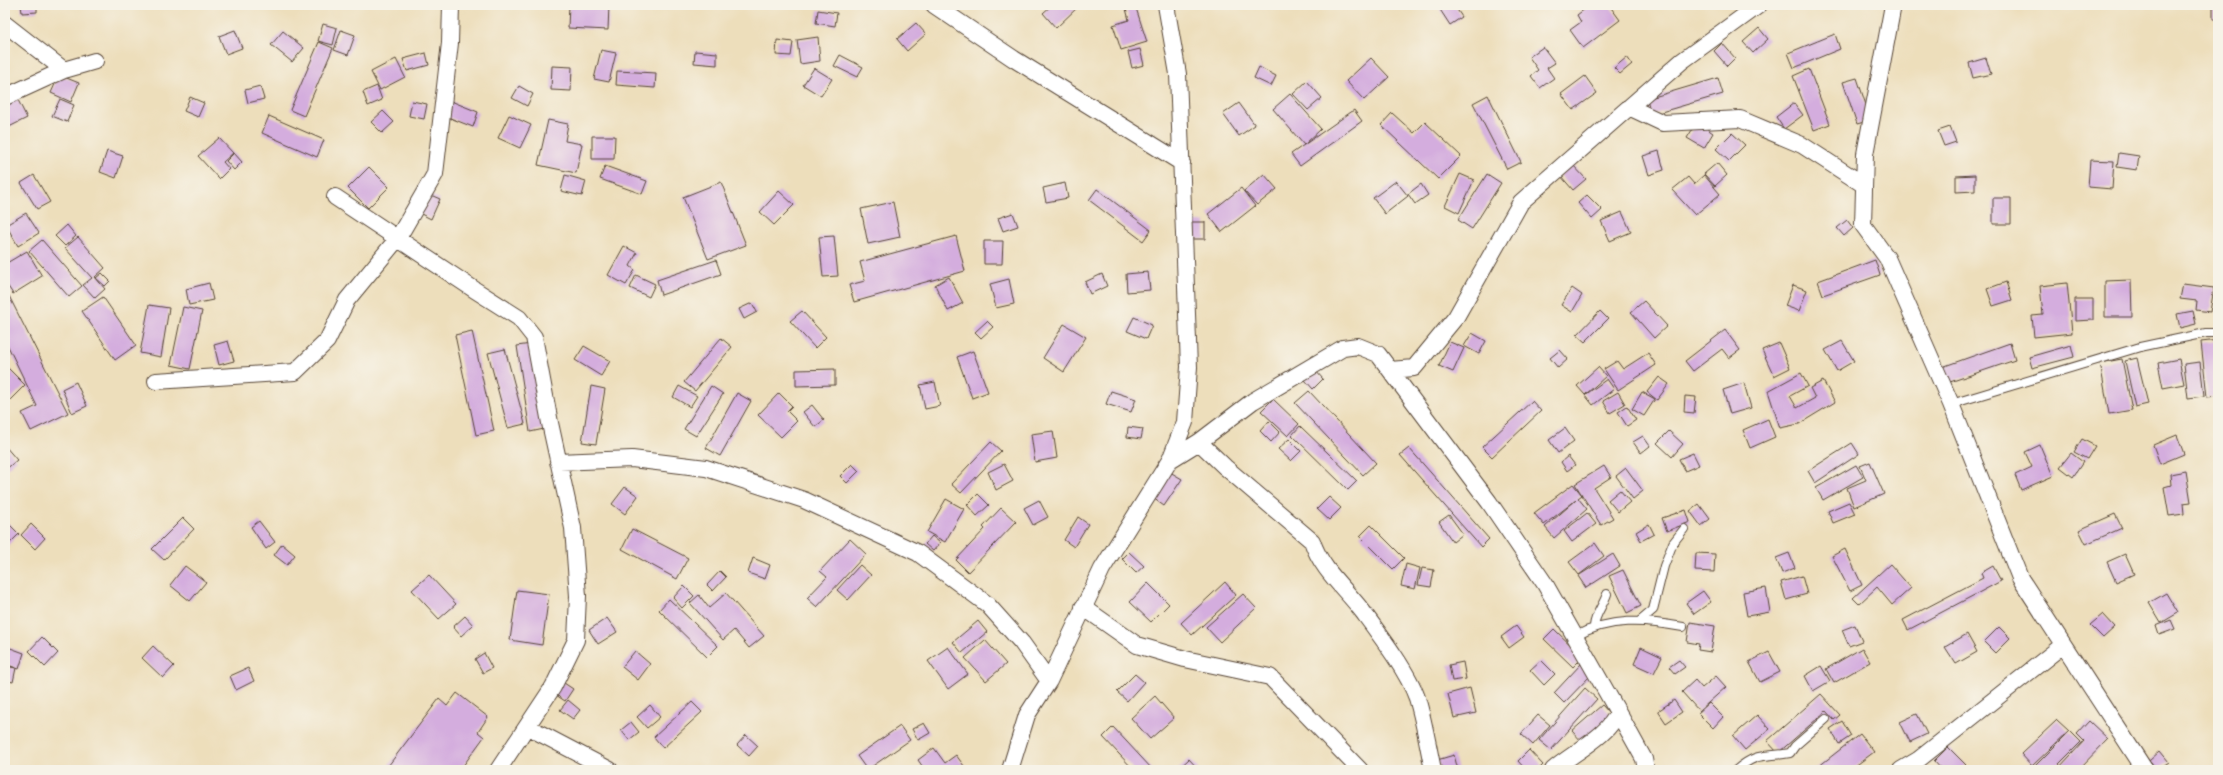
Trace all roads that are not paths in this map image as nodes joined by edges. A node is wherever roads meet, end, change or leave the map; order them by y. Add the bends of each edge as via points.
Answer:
1 (451, 5) edge
2 (934, 5) edge
3 (1166, 5) edge
4 (1759, 5) edge
5 (1893, 5) edge
6 (5, 24) edge
7 (95, 61) dead end
8 (64, 70) junction
9 (5, 97) edge
10 (1629, 107) junction
11 (1182, 163) junction
12 (1864, 185) junction
13 (335, 197) dead end
14 (398, 238) junction
15 (2218, 333) edge
16 (1390, 370) junction
17 (156, 381) dead end
18 (1951, 404) junction
19 (1199, 442) junction
20 (1170, 460) junction
21 (558, 462) junction
22 (1684, 529) dead end
23 (1607, 594) dead end
24 (1083, 607) junction
25 (1640, 622) junction
26 (1594, 626) junction
27 (1683, 627) dead end
28 (1576, 636) junction
29 (2063, 645) junction
30 (1049, 681) junction
31 (1618, 712) junction
32 (1826, 719) dead end
33 (528, 727) junction
34 (498, 770) edge
35 (610, 770) edge
36 (1010, 770) edge
37 (1360, 770) edge
38 (1433, 770) edge
39 (1553, 770) edge
40 (1646, 770) edge
41 (1736, 770) edge
42 (1901, 770) edge
43 (2145, 770) edge

1 - 14 street via 450,43 435,174
2 - 11 street via 1014,59
3 - 11 street via 1178,74
4 - 10 street via 1682,61
5 - 12 street via 1866,154
6 - 8 street
7 - 8 street
8 - 9 street
10 - 12 street via 1663,123 1740,118 1802,145
10 - 16 street via 1521,202 1456,317 1414,368
11 - 20 street via 1189,368 1185,422
12 - 18 street via 1863,225 1887,258
13 - 14 street
14 - 17 street via 347,300 327,341 295,372
14 - 21 street via 519,318 527,326 534,337
15 - 18 lane via 2206,333 2140,347
16 - 19 street via 1378,354 1358,346 1343,348 1253,401
16 - 28 street via 1489,502 1545,584
18 - 29 street via 2020,578
19 - 20 street
19 - 38 street via 1312,541 1330,575 1362,610 1385,641 1416,697
20 - 24 street via 1102,569
21 - 30 street via 632,459 706,468 804,500 918,553 981,599 1022,643
21 - 33 street via 573,528 578,596 576,640 553,687
22 - 25 lane via 1673,543 1653,610
23 - 26 lane via 1595,616
24 - 30 street
24 - 37 street via 1137,645 1185,659 1270,677
25 - 26 lane
25 - 27 lane
26 - 28 lane
28 - 31 street
29 - 42 street via 1918,760
29 - 43 street
30 - 36 street via 1027,715
31 - 39 street via 1615,721 1594,741
31 - 40 street via 1644,759
32 - 41 lane via 1790,753 1751,758
33 - 34 street
33 - 35 street

